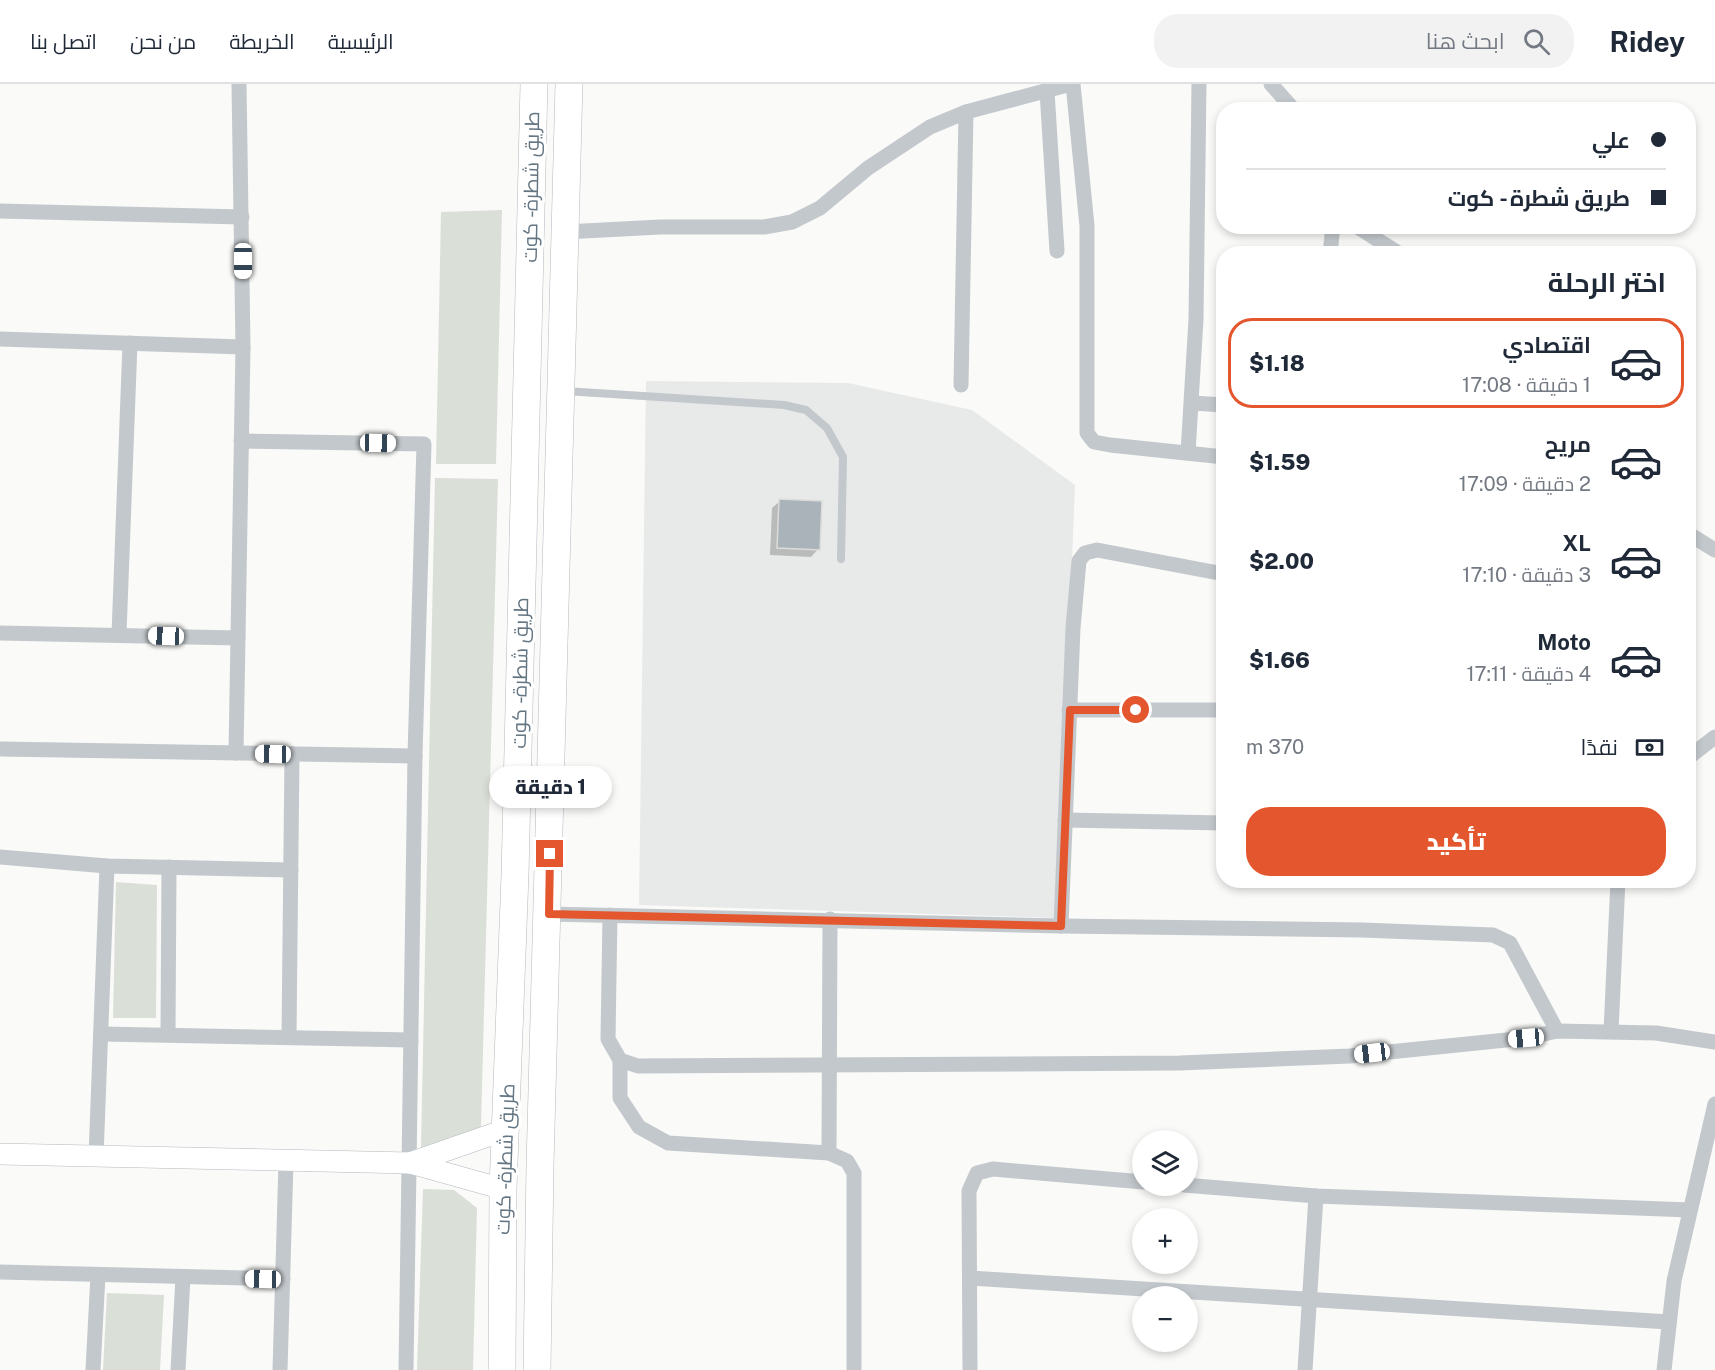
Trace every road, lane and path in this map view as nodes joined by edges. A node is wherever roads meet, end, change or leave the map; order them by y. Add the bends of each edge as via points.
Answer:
1 (239, 84) edge
2 (534, 84) edge
3 (569, 84) edge
4 (1072, 84) edge
5 (1199, 84) edge
6 (1271, 84) edge
7 (1047, 91) junction
8 (1287, 102) edge
9 (966, 112) junction
10 (0, 211) edge
11 (242, 217) junction
12 (565, 232) junction
13 (1369, 234) edge
14 (1387, 246) edge
15 (1057, 251) dead end
16 (0, 339) edge
17 (130, 343) junction
18 (243, 347) junction
19 (961, 385) dead end
20 (560, 391) junction
21 (1192, 403) junction
22 (1216, 404) edge
23 (241, 441) junction
24 (1188, 453) junction
25 (1216, 456) edge
26 (1696, 538) edge
27 (1715, 550) edge
28 (841, 560) dead end
29 (1216, 572) edge
30 (0, 633) edge
31 (119, 634) junction
32 (238, 638) junction
33 (1070, 710) junction
34 (1216, 710) edge
35 (1715, 737) edge
36 (0, 749) edge
37 (1696, 752) edge
38 (236, 753) junction
39 (292, 754) junction
40 (415, 756) junction
41 (1065, 820) junction
42 (1216, 823) edge
43 (0, 857) edge
44 (107, 866) junction
45 (169, 867) junction
46 (291, 870) junction
47 (515, 875) junction
48 (550, 877) junction
49 (1618, 888) edge
50 (549, 914) junction
51 (610, 915) junction
52 (830, 919) junction
53 (1061, 926) junction
54 (1557, 1031) junction
55 (1611, 1031) junction
56 (101, 1034) junction
57 (168, 1034) junction
58 (289, 1036) junction
59 (411, 1040) junction
60 (1715, 1042) edge
61 (620, 1060) junction
62 (829, 1064) junction
63 (1715, 1104) edge
64 (505, 1130) junction
65 (829, 1153) junction
66 (0, 1154) edge
67 (96, 1157) junction
68 (286, 1162) junction
69 (410, 1163) junction
70 (1132, 1181) edge
71 (1198, 1186) edge
72 (503, 1189) junction
73 (1316, 1196) junction
74 (1690, 1210) junction
75 (0, 1272) edge
76 (98, 1275) junction
77 (183, 1277) junction
78 (970, 1278) junction
79 (283, 1279) junction
80 (1310, 1299) junction
81 (1669, 1322) junction
82 (93, 1370) edge
83 (178, 1370) edge
84 (280, 1370) edge
85 (406, 1370) edge
86 (502, 1370) edge
87 (537, 1370) edge
88 (854, 1370) edge
89 (970, 1370) edge
90 (1305, 1370) edge
91 (1664, 1370) edge

1 - 11 street
2 - 47 highway, طريق شطرة - كوت
3 - 12 highway, طريق شطرة - كوت
4 - 7 street
4 - 24 street via 1087,226 1087,433 1094,442
5 - 21 street
6 - 8 street
7 - 9 street
7 - 15 street
9 - 12 street via 930,127 868,168 820,208 792,222 764,227
9 - 19 street
10 - 11 street
11 - 18 street
12 - 20 highway, طريق شطرة - كوت
13 - 14 street
16 - 17 street
17 - 18 street
17 - 31 street
18 - 23 street
20 - 28 lane via 784,405 806,410 827,428 843,457
20 - 48 highway, طريق شطرة - كوت
21 - 22 street
21 - 24 street
23 - 32 street
23 - 40 street via 424,444
24 - 25 street
26 - 27 street
29 - 33 street via 1106,551 1085,553 1079,561
30 - 31 street
31 - 32 street
32 - 38 street
33 - 34 street
33 - 41 street
35 - 37 street
36 - 38 street
38 - 39 street
39 - 40 street
39 - 46 street
40 - 59 street
41 - 42 street
41 - 53 street
43 - 44 street
44 - 45 street
44 - 56 street
45 - 46 street
45 - 57 street
46 - 58 street
47 - 48 highway
47 - 64 highway, طريق شطرة - كوت
48 - 50 highway, طريق شطرة - كوت
49 - 55 street
50 - 51 street
50 - 87 highway, طريق شطرة - كوت
51 - 52 street
51 - 61 street via 608,1039
52 - 53 street
52 - 62 street
53 - 54 street via 1492,935 1510,943
54 - 55 street
54 - 62 street via 1526,1038 1350,1056 1180,1063
55 - 60 street
56 - 57 street
56 - 67 street
57 - 58 street
58 - 59 street
59 - 69 street
61 - 62 street via 638,1066
61 - 65 street via 620,1098 639,1127 668,1143
62 - 65 street
63 - 74 street
64 - 69 street
64 - 72 highway, طريق شطرة - كوت
65 - 88 street via 847,1161 854,1173
66 - 67 street
67 - 68 street
68 - 69 street
68 - 79 street
69 - 72 street
69 - 85 street
70 - 78 street via 993,1169 976,1173 969,1191
71 - 73 street
72 - 86 highway, طريق شطرة - كوت
73 - 74 street
73 - 80 street
74 - 81 street
75 - 76 street
76 - 77 street
76 - 82 street
77 - 79 street
77 - 83 street
78 - 80 street
78 - 89 street
79 - 84 street
80 - 81 street
80 - 90 street
81 - 91 street

